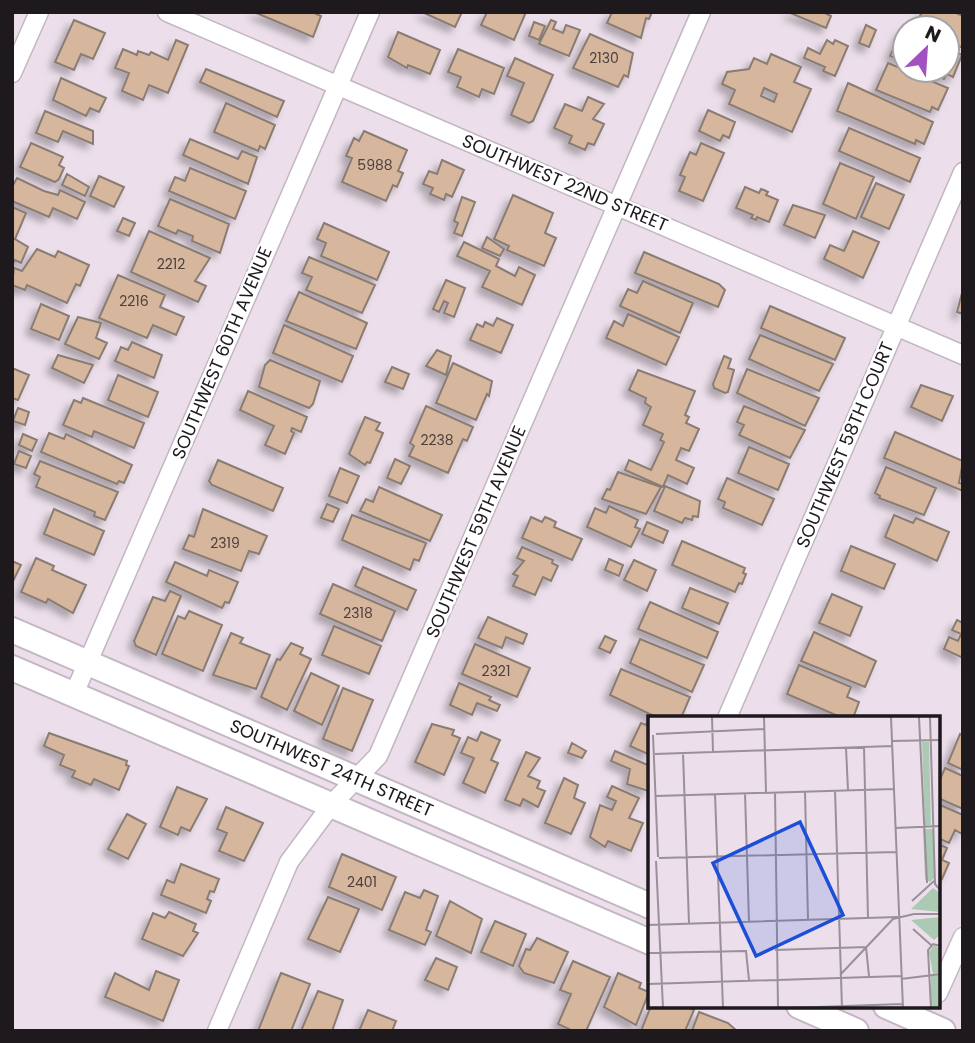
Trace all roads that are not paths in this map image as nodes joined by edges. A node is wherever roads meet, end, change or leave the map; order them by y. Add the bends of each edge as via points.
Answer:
1 (39, 12) edge
2 (167, 12) edge
3 (370, 12) edge
4 (701, 12) edge
5 (12, 73) edge
6 (338, 86) junction
7 (963, 172) edge
8 (618, 205) junction
9 (897, 326) junction
10 (963, 355) edge
11 (12, 630) edge
12 (89, 663) junction
13 (12, 668) edge
14 (74, 694) junction
15 (728, 716) edge
16 (357, 779) junction
17 (332, 804) junction
18 (648, 902) edge
19 (963, 937) edge
20 (641, 939) edge
21 (940, 989) edge
22 (804, 1008) edge
23 (891, 1008) edge
24 (928, 1022) edge
25 (217, 1031) edge
26 (856, 1031) edge

1 - 5 street
2 - 6 street, SOUTHWEST 22ND STREET
3 - 6 street, SOUTHWEST 60TH AVENUE
4 - 8 street, SOUTHWEST 59TH AVENUE
6 - 8 street, SOUTHWEST 22ND STREET
6 - 12 street, SOUTHWEST 60TH AVENUE
7 - 9 street, SOUTHWEST 58TH COURT
8 - 9 street, SOUTHWEST 22ND STREET
8 - 16 street, SOUTHWEST 59TH AVENUE via 378,756
9 - 10 street, SOUTHWEST 22ND STREET
9 - 15 street, SOUTHWEST 58TH COURT
11 - 12 main road, SOUTHWEST 24TH STREET
12 - 14 street, SOUTHWEST 60TH AVENUE
12 - 16 main road, SOUTHWEST 24TH STREET
13 - 14 main road, SOUTHWEST 24TH STREET
14 - 17 main road, SOUTHWEST 24TH STREET
16 - 17 street, SOUTHWEST 59TH AVENUE
16 - 18 main road, SOUTHWEST 24TH STREET
17 - 20 main road, SOUTHWEST 24TH STREET
17 - 25 street, SOUTHWEST 59TH AVENUE via 284,871
18 - 20 street
19 - 21 street
22 - 26 main road
23 - 24 main road

